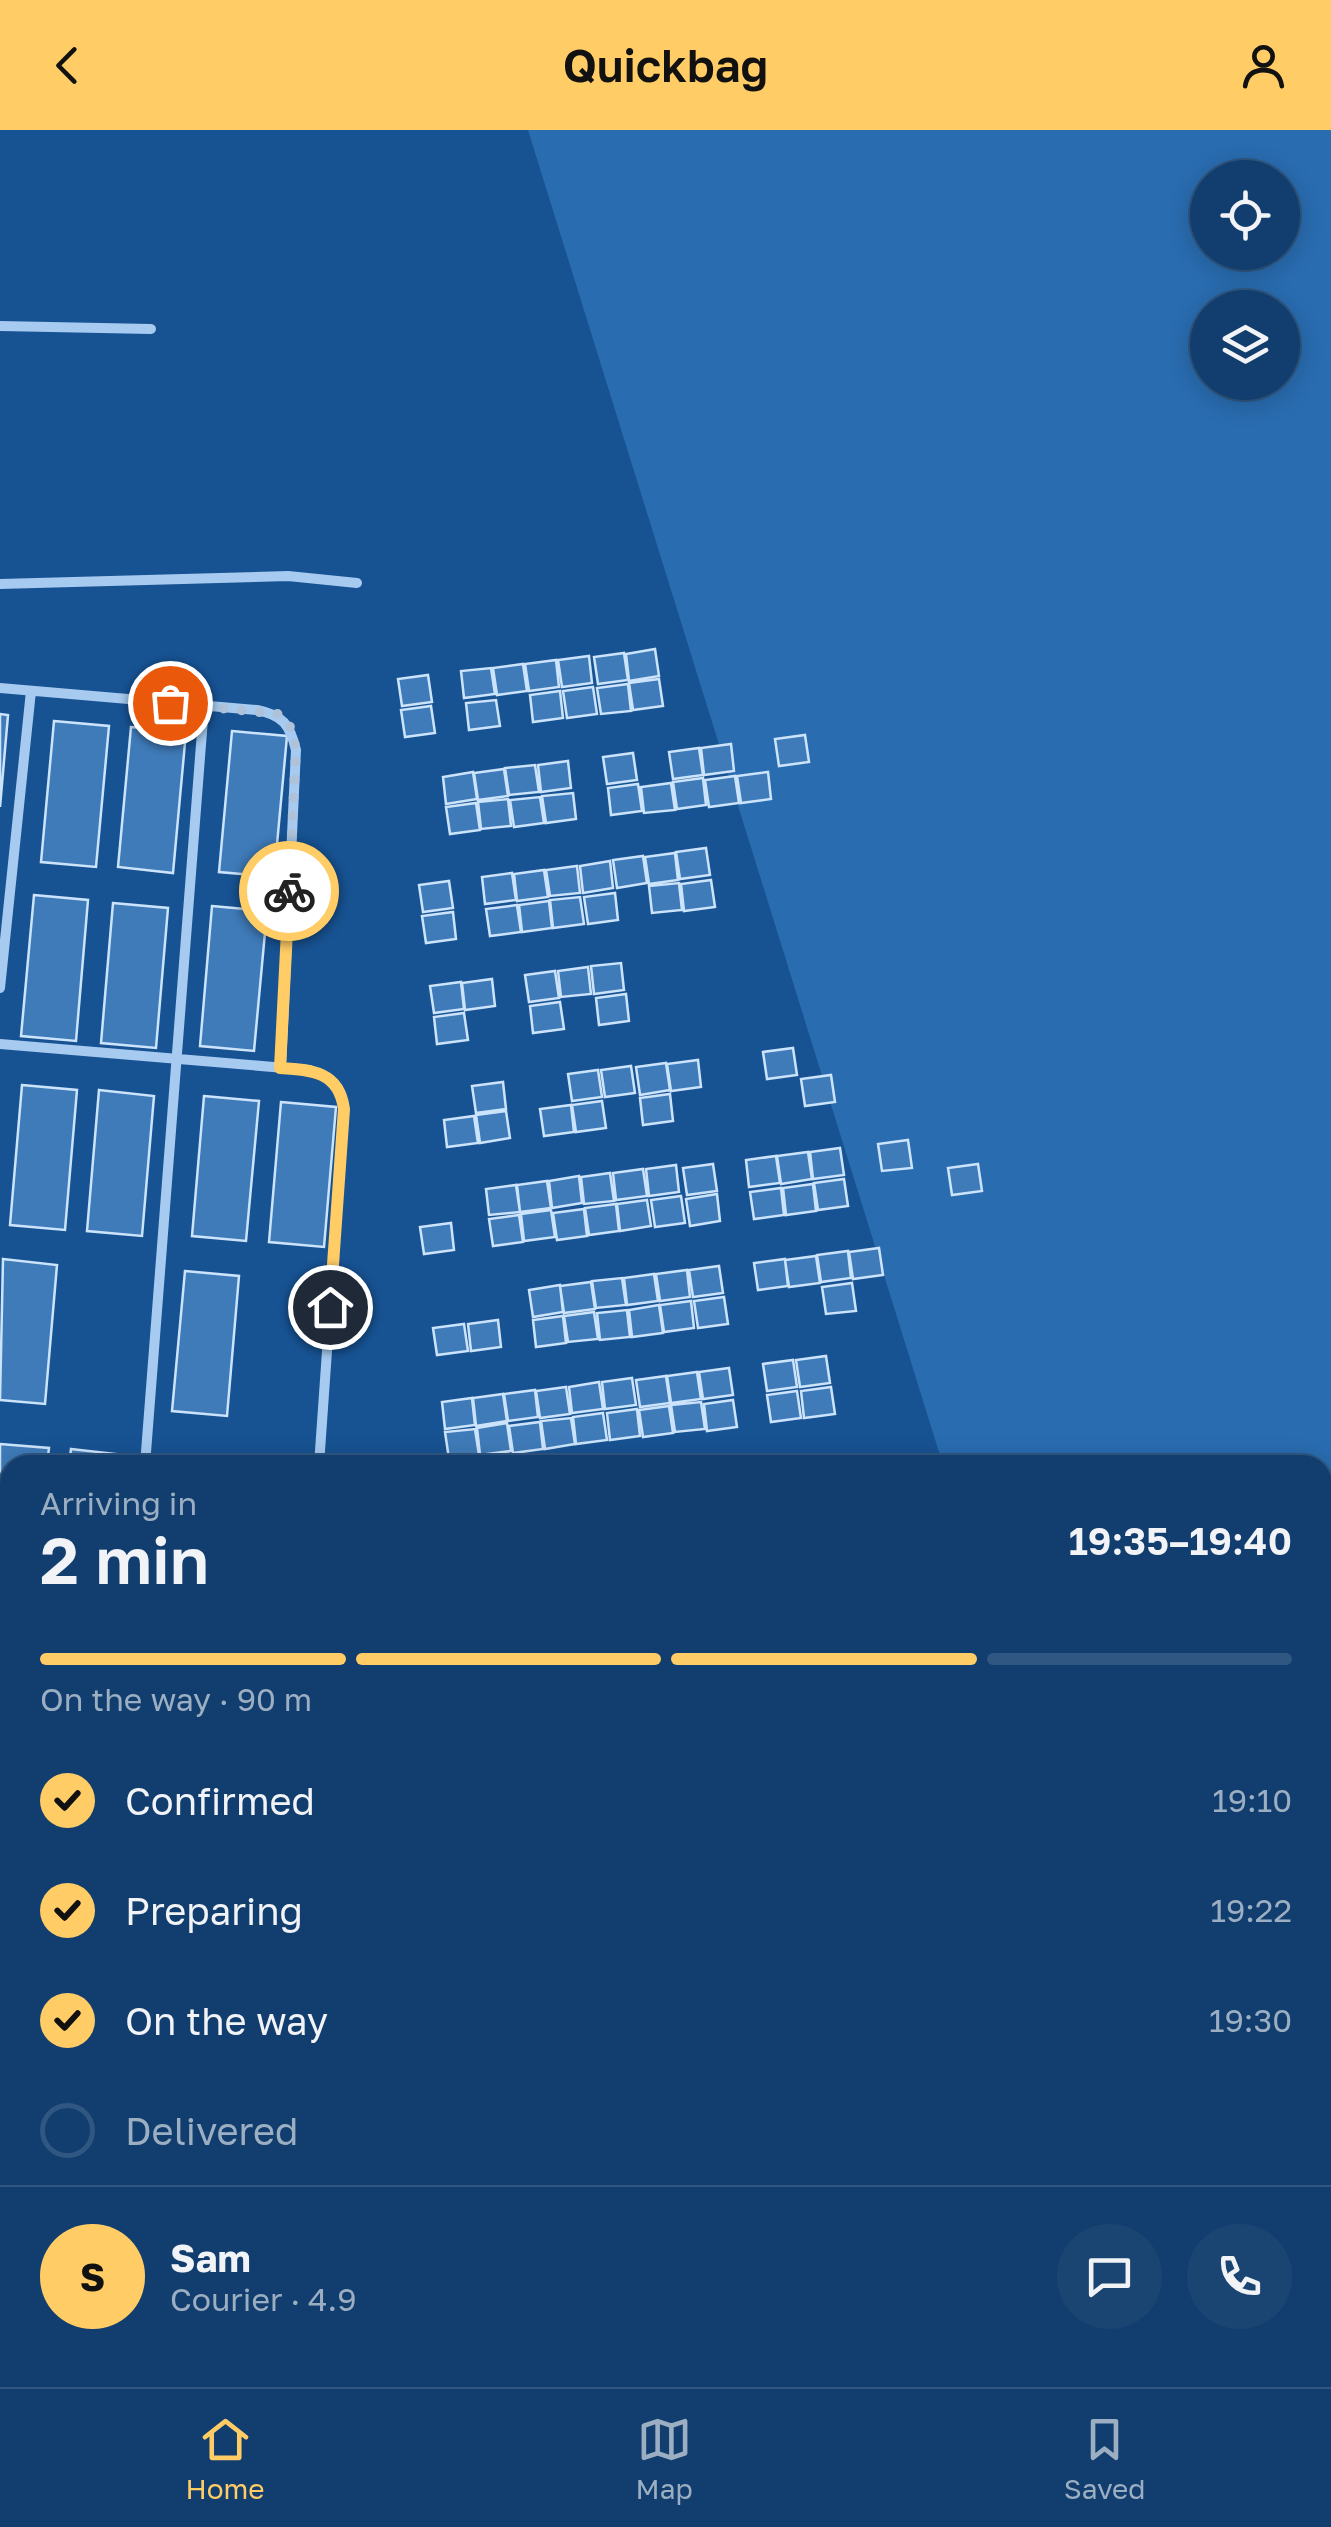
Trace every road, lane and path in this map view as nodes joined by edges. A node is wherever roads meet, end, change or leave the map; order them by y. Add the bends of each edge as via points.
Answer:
1 (0, 326) edge
2 (151, 330) dead end
3 (357, 583) dead end
4 (0, 584) edge
5 (0, 688) edge
6 (31, 691) junction
7 (204, 706) junction
8 (0, 988) edge
9 (0, 1044) edge
10 (175, 1057) junction
11 (280, 1068) junction
12 (145, 1455) edge
13 (320, 1455) edge

1 - 2 street
3 - 4 street via 288,576
5 - 6 street
6 - 7 street
6 - 8 street
7 - 10 street
7 - 11 street via 278,714 291,728 296,750
9 - 10 street
10 - 11 street
10 - 12 street
11 - 13 street via 331,1078 342,1090 344,1109

